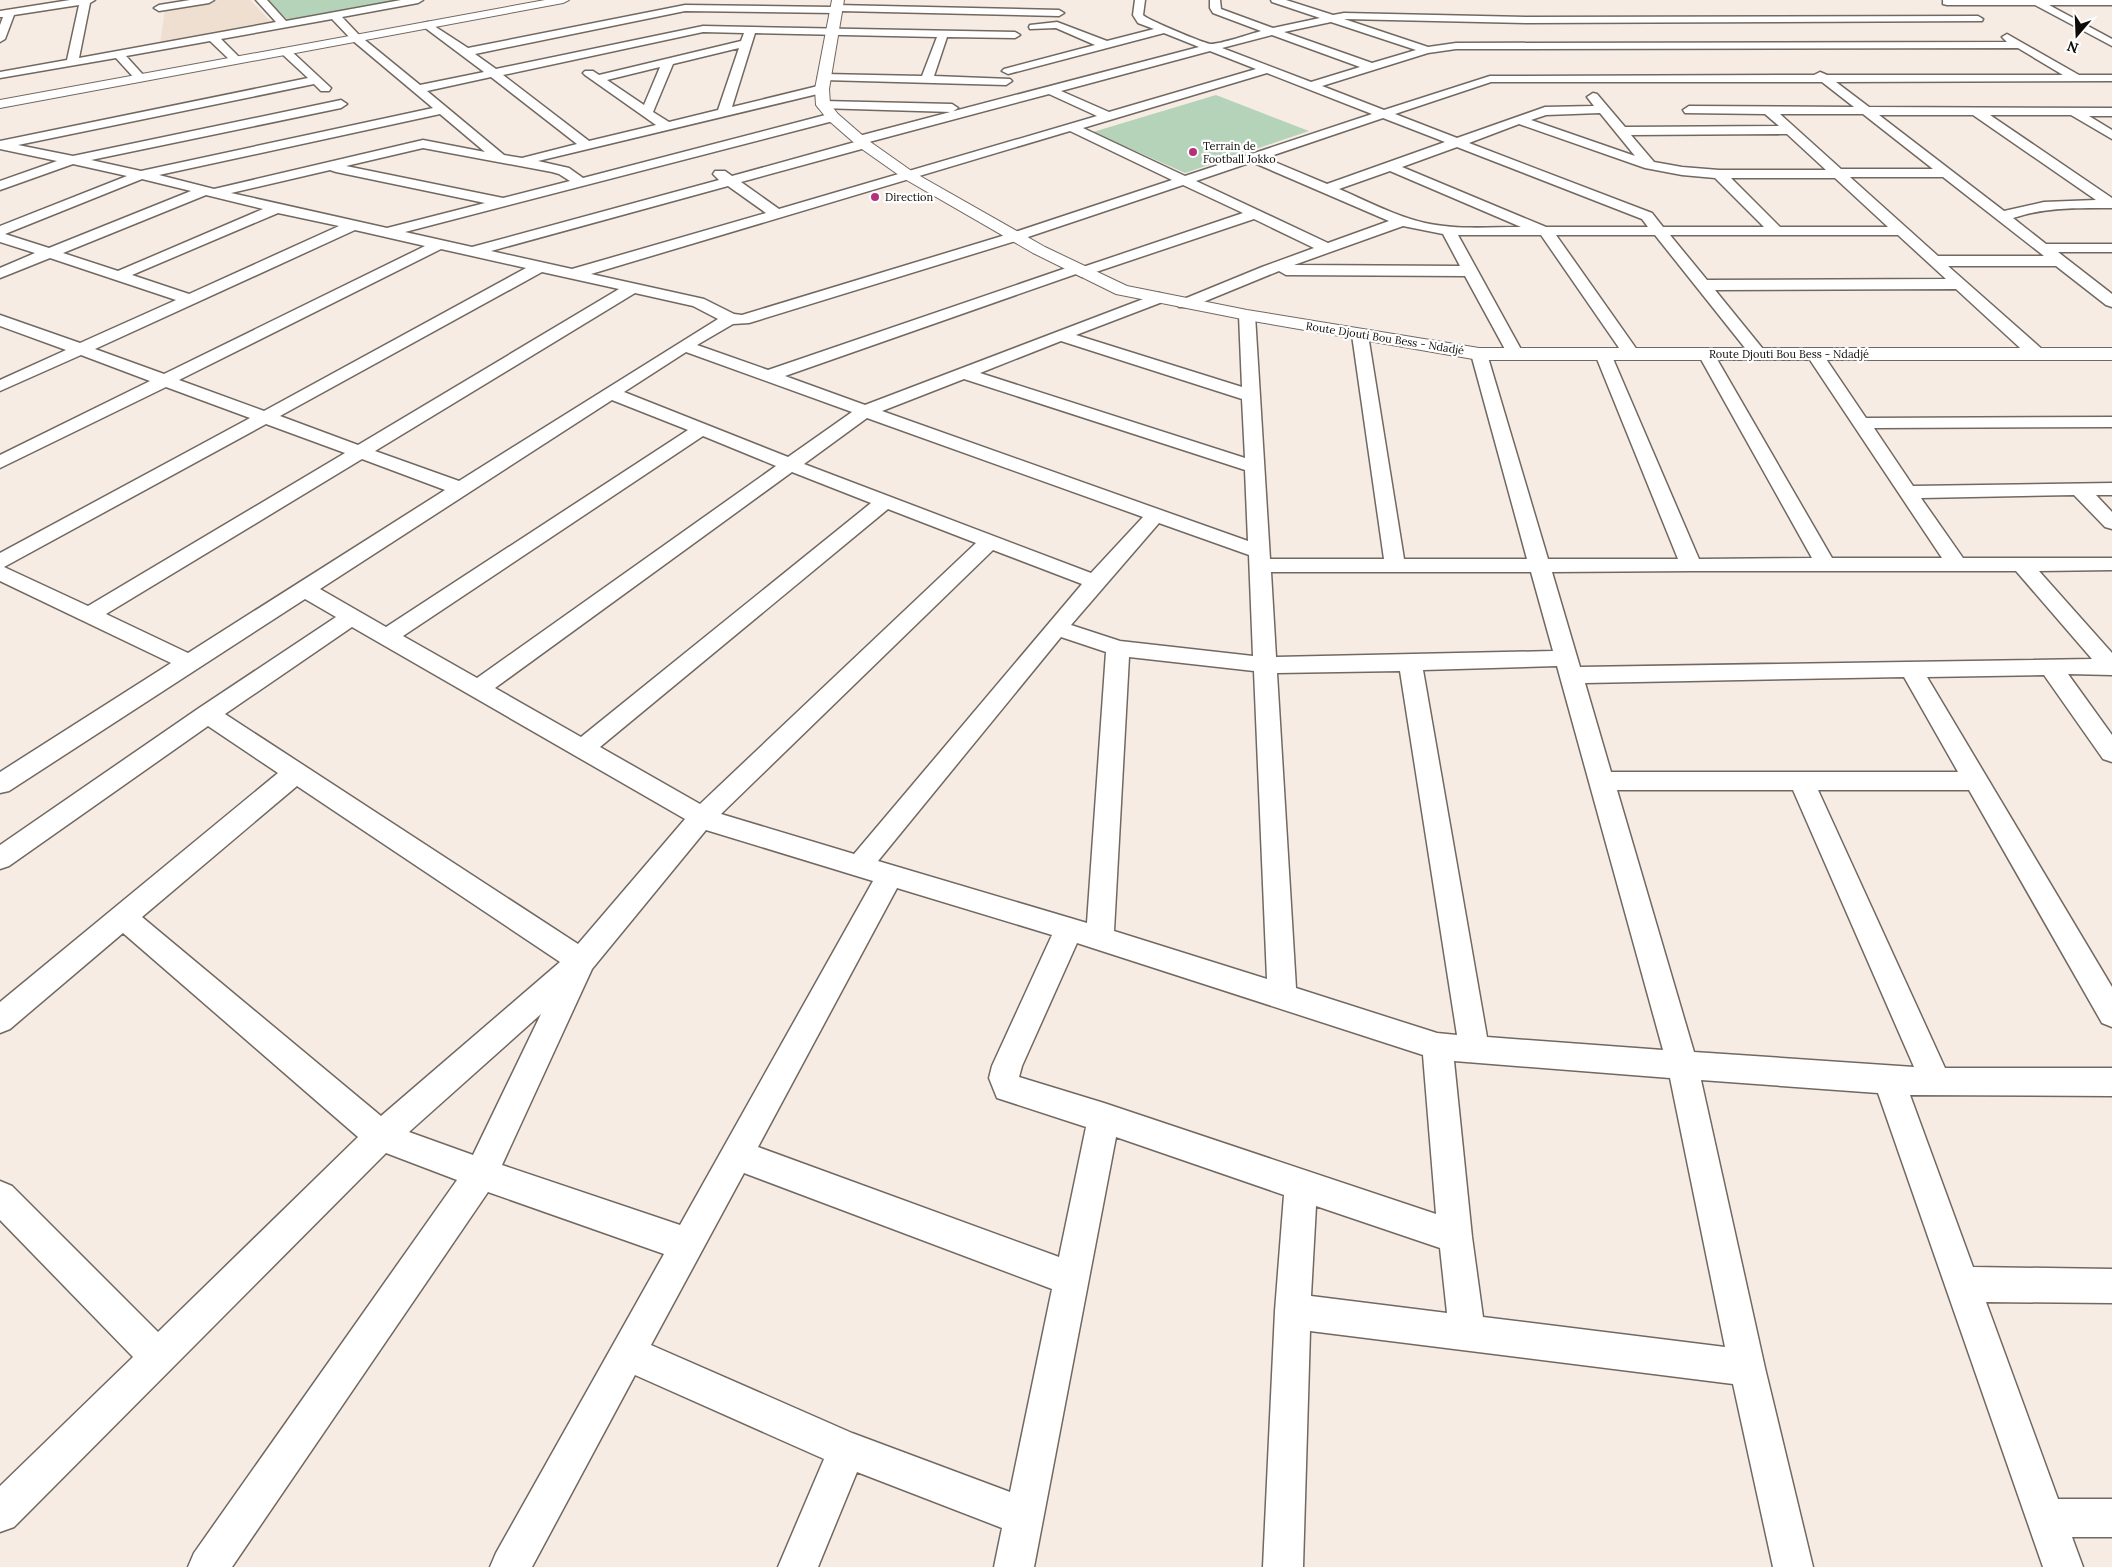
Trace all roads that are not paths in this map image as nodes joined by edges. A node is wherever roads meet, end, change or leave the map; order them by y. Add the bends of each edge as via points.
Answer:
1 (87, 0) edge
2 (209, 0) edge
3 (261, 0) edge
4 (418, 0) edge
5 (563, 0) edge
6 (697, 0) edge
7 (1062, 0) edge
8 (1140, 0) edge
9 (1215, 0) edge
10 (1276, 0) edge
11 (2034, 1) edge
12 (2112, 2) edge
13 (676, 4) edge
14 (764, 5) edge
15 (1730, 5) dead end
16 (837, 6) edge
17 (1516, 7) dead end
18 (1839, 7) dead end
19 (158, 8) edge
20 (1646, 10) dead end
21 (1022, 12) junction
22 (1060, 13) junction
23 (5, 14) edge
24 (334, 15) junction
25 (1330, 17) junction
26 (1527, 20) junction
27 (1657, 20) junction
28 (1749, 20) junction
29 (1858, 20) junction
30 (284, 24) junction
31 (428, 25) junction
32 (1057, 26) junction
33 (703, 29) junction
34 (1167, 29) junction
35 (750, 31) junction
36 (1273, 31) junction
37 (832, 32) junction
38 (2000, 32) dead end
39 (943, 34) junction
40 (1015, 36) junction
41 (213, 37) junction
42 (356, 38) junction
43 (0, 39) edge
44 (2112, 42) edge
45 (746, 43) junction
46 (1106, 45) junction
47 (2021, 45) junction
48 (1548, 46) junction
49 (1783, 46) junction
50 (1213, 47) junction
51 (1427, 50) junction
52 (285, 51) junction
53 (466, 52) junction
54 (119, 54) junction
55 (1797, 57) dead end
56 (566, 58) junction
57 (236, 60) junction
58 (72, 62) junction
59 (668, 62) junction
60 (1372, 67) junction
61 (1810, 68) dead end
62 (1269, 69) junction
63 (1008, 71) junction
64 (494, 73) junction
65 (0, 75) edge
66 (140, 78) junction
67 (597, 78) junction
68 (1577, 78) junction
69 (1656, 78) junction
70 (1824, 78) junction
71 (2077, 78) junction
72 (2112, 78) edge
73 (927, 79) junction
74 (317, 80) junction
75 (823, 83) junction
76 (1312, 86) junction
77 (419, 89) junction
78 (1052, 91) junction
79 (1669, 91) dead end
80 (2098, 91) dead end
81 (0, 104) edge
82 (341, 104) junction
83 (1002, 104) junction
84 (823, 105) junction
85 (984, 108) junction
86 (1602, 109) junction
87 (444, 110) junction
88 (1768, 110) junction
89 (647, 112) junction
90 (724, 112) junction
91 (1869, 112) junction
92 (1977, 112) junction
93 (2073, 112) junction
94 (2112, 112) edge
95 (1384, 114) junction
96 (1107, 116) junction
97 (833, 117) junction
98 (394, 120) junction
99 (1518, 120) junction
100 (666, 126) junction
101 (364, 127) junction
102 (1071, 127) junction
103 (1709, 130) junction
104 (1789, 130) junction
105 (1621, 131) junction
106 (2112, 135) edge
107 (862, 142) junction
108 (1455, 142) junction
109 (423, 144) junction
110 (0, 145) edge
111 (586, 145) junction
112 (388, 152) junction
113 (691, 154) junction
114 (500, 158) junction
115 (1253, 158) junction
116 (70, 161) junction
117 (520, 161) junction
118 (1650, 165) junction
119 (326, 166) junction
120 (1389, 166) junction
121 (1947, 173) junction
122 (1719, 174) junction
123 (1838, 174) junction
124 (141, 175) junction
125 (908, 175) junction
126 (730, 180) junction
127 (1184, 180) junction
128 (580, 182) junction
129 (0, 186) edge
130 (1966, 188) junction
131 (1327, 189) junction
132 (208, 192) junction
133 (505, 202) junction
134 (2057, 204) junction
135 (2112, 204) edge
136 (276, 208) junction
137 (777, 214) junction
138 (1255, 214) junction
139 (2004, 216) junction
140 (1402, 221) junction
141 (353, 225) junction
142 (0, 230) edge
143 (1448, 231) junction
144 (1658, 231) junction
145 (1776, 231) junction
146 (1900, 231) junction
147 (387, 232) junction
148 (1546, 232) junction
149 (1017, 236) junction
150 (0, 237) edge
151 (440, 244) junction
152 (2043, 248) junction
153 (2112, 248) edge
154 (1329, 249) junction
155 (472, 251) junction
156 (49, 253) junction
157 (1934, 261) junction
158 (2059, 261) junction
159 (540, 267) junction
160 (1267, 270) junction
161 (1080, 271) junction
162 (1470, 271) junction
163 (0, 273) edge
164 (572, 274) junction
165 (118, 276) junction
166 (1960, 284) junction
167 (1703, 285) junction
168 (632, 288) junction
169 (2105, 291) edge
170 (1159, 298) junction
171 (189, 299) junction
172 (2112, 302) edge
173 (1185, 304) junction
174 (1247, 315) junction
175 (730, 319) junction
176 (3, 323) edge
177 (1360, 335) junction
178 (1061, 336) junction
179 (684, 346) junction
180 (80, 349) junction
181 (1516, 353) junction
182 (1479, 354) junction
183 (1603, 354) junction
184 (1632, 354) junction
185 (1706, 354) junction
186 (1759, 354) junction
187 (1814, 354) junction
188 (2036, 354) junction
189 (2112, 354) edge
190 (964, 373) junction
191 (768, 376) junction
192 (165, 380) junction
193 (0, 386) edge
194 (612, 393) junction
195 (1251, 396) junction
196 (865, 411) junction
197 (265, 417) junction
198 (2112, 422) edge
199 (1860, 423) junction
200 (702, 429) junction
201 (360, 452) junction
202 (0, 462) edge
203 (788, 464) junction
204 (1255, 467) junction
205 (461, 489) junction
206 (2079, 489) junction
207 (2112, 489) edge
208 (1907, 492) junction
209 (886, 501) junction
210 (1156, 515) junction
211 (2112, 523) edge
212 (989, 542) junction
213 (1259, 559) junction
214 (0, 562) edge
215 (1957, 564) junction
216 (2022, 564) junction
217 (2112, 564) edge
218 (1539, 565) junction
219 (1691, 565) junction
220 (1826, 565) junction
221 (1395, 566) junction
222 (0, 573) edge
223 (1095, 582) junction
224 (305, 590) junction
225 (89, 615) junction
226 (351, 617) junction
227 (1057, 628) junction
228 (387, 636) junction
229 (1118, 648) junction
230 (188, 662) junction
231 (1410, 663) junction
232 (1265, 665) junction
233 (1569, 667) junction
234 (2050, 667) junction
235 (2111, 667) edge
236 (1911, 670) junction
237 (478, 690) junction
238 (207, 714) junction
239 (583, 748) junction
240 (2112, 753) edge
241 (295, 773) junction
242 (1601, 781) junction
243 (1801, 781) junction
244 (1976, 781) junction
245 (0, 784) edge
246 (702, 817) junction
247 (0, 859) edge
248 (860, 865) junction
249 (890, 876) junction
250 (123, 917) junction
251 (1069, 928) junction
252 (1100, 938) junction
253 (581, 962) junction
254 (1282, 997) junction
255 (2112, 1014) edge
256 (0, 1020) edge
257 (1437, 1046) junction
258 (1474, 1050) junction
259 (1683, 1066) junction
260 (1889, 1080) junction
261 (1936, 1082) junction
262 (2112, 1082) edge
263 (1104, 1118) junction
264 (381, 1136) junction
265 (737, 1155) junction
266 (481, 1174) junction
267 (1302, 1186) junction
268 (0, 1197) edge
269 (1455, 1236) junction
270 (688, 1245) junction
271 (1072, 1279) junction
272 (1963, 1284) junction
273 (2112, 1286) edge
274 (1293, 1311) junction
275 (1467, 1332) junction
276 (628, 1353) junction
277 (158, 1357) junction
278 (1747, 1368) junction
279 (847, 1450) junction
280 (0, 1514) edge
281 (1024, 1517) junction
282 (2046, 1518) junction
283 (2112, 1518) edge
284 (208, 1567) edge
285 (510, 1567) edge
286 (798, 1567) edge
287 (1014, 1567) edge
288 (1283, 1567) edge
289 (1793, 1567) edge
290 (2063, 1567) edge

1 - 23 street
1 - 58 street
2 - 19 street
3 - 30 street
4 - 24 street
5 - 31 main road
6 - 13 street
7 - 22 street
8 - 34 street via 1139,18
9 - 36 street via 1217,11
10 - 25 street
11 - 12 street
11 - 29 street via 1944,2 1981,22
11 - 44 street
13 - 14 street
13 - 33 street
13 - 53 street
14 - 16 street
15 - 28 street
16 - 21 street
16 - 37 main road
17 - 26 street
18 - 29 street
20 - 27 street
21 - 22 street
21 - 40 street
22 - 32 street
23 - 43 street
24 - 30 street
24 - 42 street
25 - 26 street via 1343,12
25 - 36 street
25 - 51 street
26 - 27 street
26 - 48 street
27 - 28 street
28 - 29 street
28 - 49 street
30 - 41 street
31 - 42 main road
31 - 53 street
32 - 40 street
32 - 46 street
33 - 35 street
33 - 56 street
34 - 46 street
34 - 50 street
35 - 37 street
35 - 45 street
36 - 50 street
36 - 60 street
37 - 39 street
37 - 75 main road
38 - 47 street
39 - 40 street
39 - 73 street
41 - 54 street via 150,44
41 - 57 street
42 - 52 main road
42 - 77 street
45 - 59 street
45 - 90 street
46 - 63 street
47 - 49 street
47 - 71 street
48 - 49 street
48 - 51 street via 1456,46
48 - 68 street
49 - 55 street
50 - 62 street
50 - 78 street
51 - 60 street
52 - 57 main road
52 - 74 street
53 - 64 street
54 - 58 street
54 - 66 street
56 - 64 street
56 - 67 street
57 - 66 main road
58 - 65 street
59 - 67 street
59 - 89 street
60 - 76 street
61 - 70 street
62 - 76 street
62 - 96 street
63 - 73 street
63 - 83 street
64 - 77 street
64 - 111 street
66 - 81 main road
67 - 89 street
68 - 69 street
68 - 86 street
68 - 95 street via 1490,79
69 - 70 street
69 - 79 street
70 - 71 street
70 - 91 street
71 - 72 street
71 - 80 street
73 - 75 street
74 - 82 street
74 - 110 street
75 - 84 main road
75 - 90 street
76 - 95 street
77 - 87 street
78 - 83 street
78 - 96 street
82 - 101 street
82 - 116 street
83 - 85 street
84 - 85 street
84 - 97 main road, Route Djouti Bou Bess - Ndadjé
85 - 107 street
86 - 99 street via 1551,110
86 - 105 street
87 - 98 street
87 - 114 street
88 - 91 street
88 - 103 street via 1686,107
88 - 104 street
89 - 100 street
90 - 100 street
91 - 92 street
91 - 121 street
92 - 93 street
92 - 135 street
93 - 94 street
93 - 106 street
95 - 108 street
95 - 115 street
96 - 102 street
97 - 107 main road, Route Djouti Bou Bess - Ndadjé
97 - 113 street
98 - 101 street
98 - 109 street
99 - 108 street
99 - 118 street
100 - 111 street
101 - 112 street
101 - 124 street
102 - 125 street
102 - 127 street
103 - 104 street
103 - 105 street
104 - 123 street
105 - 118 street
107 - 125 main road, Route Djouti Bou Bess - Ndadjé
107 - 126 street
108 - 120 street
108 - 144 street via 1638,211 1647,216
109 - 112 street
109 - 114 street
110 - 116 street
111 - 117 street
112 - 119 street
113 - 126 street
113 - 128 street
114 - 117 street
115 - 127 street
115 - 131 street
116 - 124 street
116 - 129 street
117 - 128 street via 559,169
118 - 122 street
119 - 132 street
119 - 133 street
120 - 131 street
120 - 148 street
121 - 123 street
121 - 130 street
122 - 123 street
122 - 145 street
123 - 146 street
124 - 132 street
124 - 142 street
125 - 137 street
125 - 149 main road, Route Djouti Bou Bess - Ndadjé
126 - 137 street
126 - 155 street
127 - 138 street
127 - 149 street
128 - 133 street
130 - 134 street via 2005,198
130 - 139 street
131 - 140 street
132 - 136 street
132 - 156 street
133 - 147 street
134 - 135 street
134 - 139 street
136 - 141 street
136 - 165 street
137 - 164 street
138 - 154 street
138 - 161 street
139 - 152 street
140 - 143 street
140 - 154 street
141 - 147 street
141 - 171 street
143 - 148 street
143 - 162 street
144 - 145 street
144 - 148 street
144 - 167 street
145 - 146 street
146 - 157 street
147 - 151 street
148 - 184 street
149 - 161 main road, Route Djouti Bou Bess - Ndadjé
149 - 175 street via 743,320
150 - 156 street
151 - 155 street
151 - 192 street
152 - 153 street
152 - 158 street
154 - 160 street
155 - 159 street
156 - 163 street
156 - 165 street
157 - 158 street
157 - 166 street
158 - 169 street
159 - 164 street
159 - 197 street
160 - 162 street
160 - 173 street
161 - 170 main road, Route Djouti Bou Bess - Ndadjé via 1122,290
161 - 191 street
162 - 181 street
164 - 168 street
165 - 171 street
166 - 167 street
166 - 188 street
167 - 186 street
168 - 175 street via 698,302
168 - 201 street
169 - 172 street
170 - 173 main road, Route Djouti Bou Bess - Ndadjé
170 - 178 street
171 - 180 street
173 - 174 main road, Route Djouti Bou Bess - Ndadjé
174 - 177 main road, Route Djouti Bou Bess - Ndadjé
174 - 195 street
175 - 179 street
176 - 180 street
177 - 182 main road, Route Djouti Bou Bess - Ndadjé
177 - 221 street
178 - 190 street
178 - 195 street
179 - 191 street
179 - 194 street
180 - 192 street
180 - 193 street
181 - 182 main road, Route Djouti Bou Bess - Ndadjé
181 - 183 main road, Route Djouti Bou Bess - Ndadjé
182 - 218 street
183 - 184 main road, Route Djouti Bou Bess - Ndadjé
183 - 219 street
184 - 185 main road, Route Djouti Bou Bess - Ndadjé
185 - 186 main road, Route Djouti Bou Bess - Ndadjé
185 - 220 street
186 - 187 main road, Route Djouti Bou Bess - Ndadjé
187 - 188 main road, Route Djouti Bou Bess - Ndadjé
187 - 199 street
188 - 189 main road, Route Djouti Bou Bess - Ndadjé
190 - 196 street
190 - 204 street
191 - 196 street
192 - 197 street
192 - 202 street
194 - 200 street
194 - 205 street
195 - 204 street
196 - 203 street
196 - 210 street
197 - 201 street
197 - 214 street
198 - 199 street
199 - 208 street
200 - 203 street
200 - 228 street
201 - 205 street
201 - 225 street
203 - 209 street
203 - 237 street
204 - 213 street
205 - 224 street
206 - 207 street
206 - 208 street
206 - 211 street
208 - 215 street
209 - 212 street
209 - 239 street
210 - 213 street
210 - 223 street
212 - 223 street
212 - 246 street
213 - 221 street
213 - 232 street
215 - 216 street
215 - 220 street
216 - 217 street
216 - 235 street
218 - 219 street
218 - 221 street
218 - 233 street
219 - 220 street
222 - 225 street
223 - 227 street
224 - 226 street
224 - 230 street
225 - 230 street
226 - 228 street
226 - 238 street
227 - 229 street
227 - 248 street
228 - 237 street
229 - 232 street
229 - 252 street
230 - 245 street
231 - 232 street
231 - 233 street
231 - 258 street
232 - 254 street
233 - 236 street
233 - 242 street
234 - 235 street
234 - 236 street
234 - 240 street
236 - 244 street
237 - 239 street
238 - 241 street
238 - 247 street
239 - 246 street
241 - 250 street
241 - 253 street
242 - 243 street
242 - 259 street
243 - 244 street
243 - 261 street
244 - 255 street
246 - 248 street
246 - 253 street
248 - 249 street
249 - 251 street
249 - 265 street
250 - 256 street
250 - 264 street
251 - 252 street
251 - 263 street via 1004,1078 1008,1088
252 - 254 street
253 - 264 street
253 - 266 street
254 - 257 street
257 - 258 street
257 - 269 street
258 - 259 street
259 - 260 street
259 - 278 street
260 - 261 street
260 - 272 street
261 - 262 street
263 - 267 street
263 - 271 street
264 - 266 street
264 - 277 street
265 - 270 street
265 - 271 street
266 - 270 street
266 - 284 street
267 - 269 street
267 - 274 street
268 - 277 street
269 - 275 street
270 - 276 street
271 - 281 street
272 - 273 street
272 - 282 street
274 - 275 street
274 - 288 street
275 - 278 street
276 - 279 street
276 - 285 street
277 - 280 street
278 - 289 street
279 - 281 street
279 - 286 street
281 - 287 street
282 - 283 street
282 - 290 street

